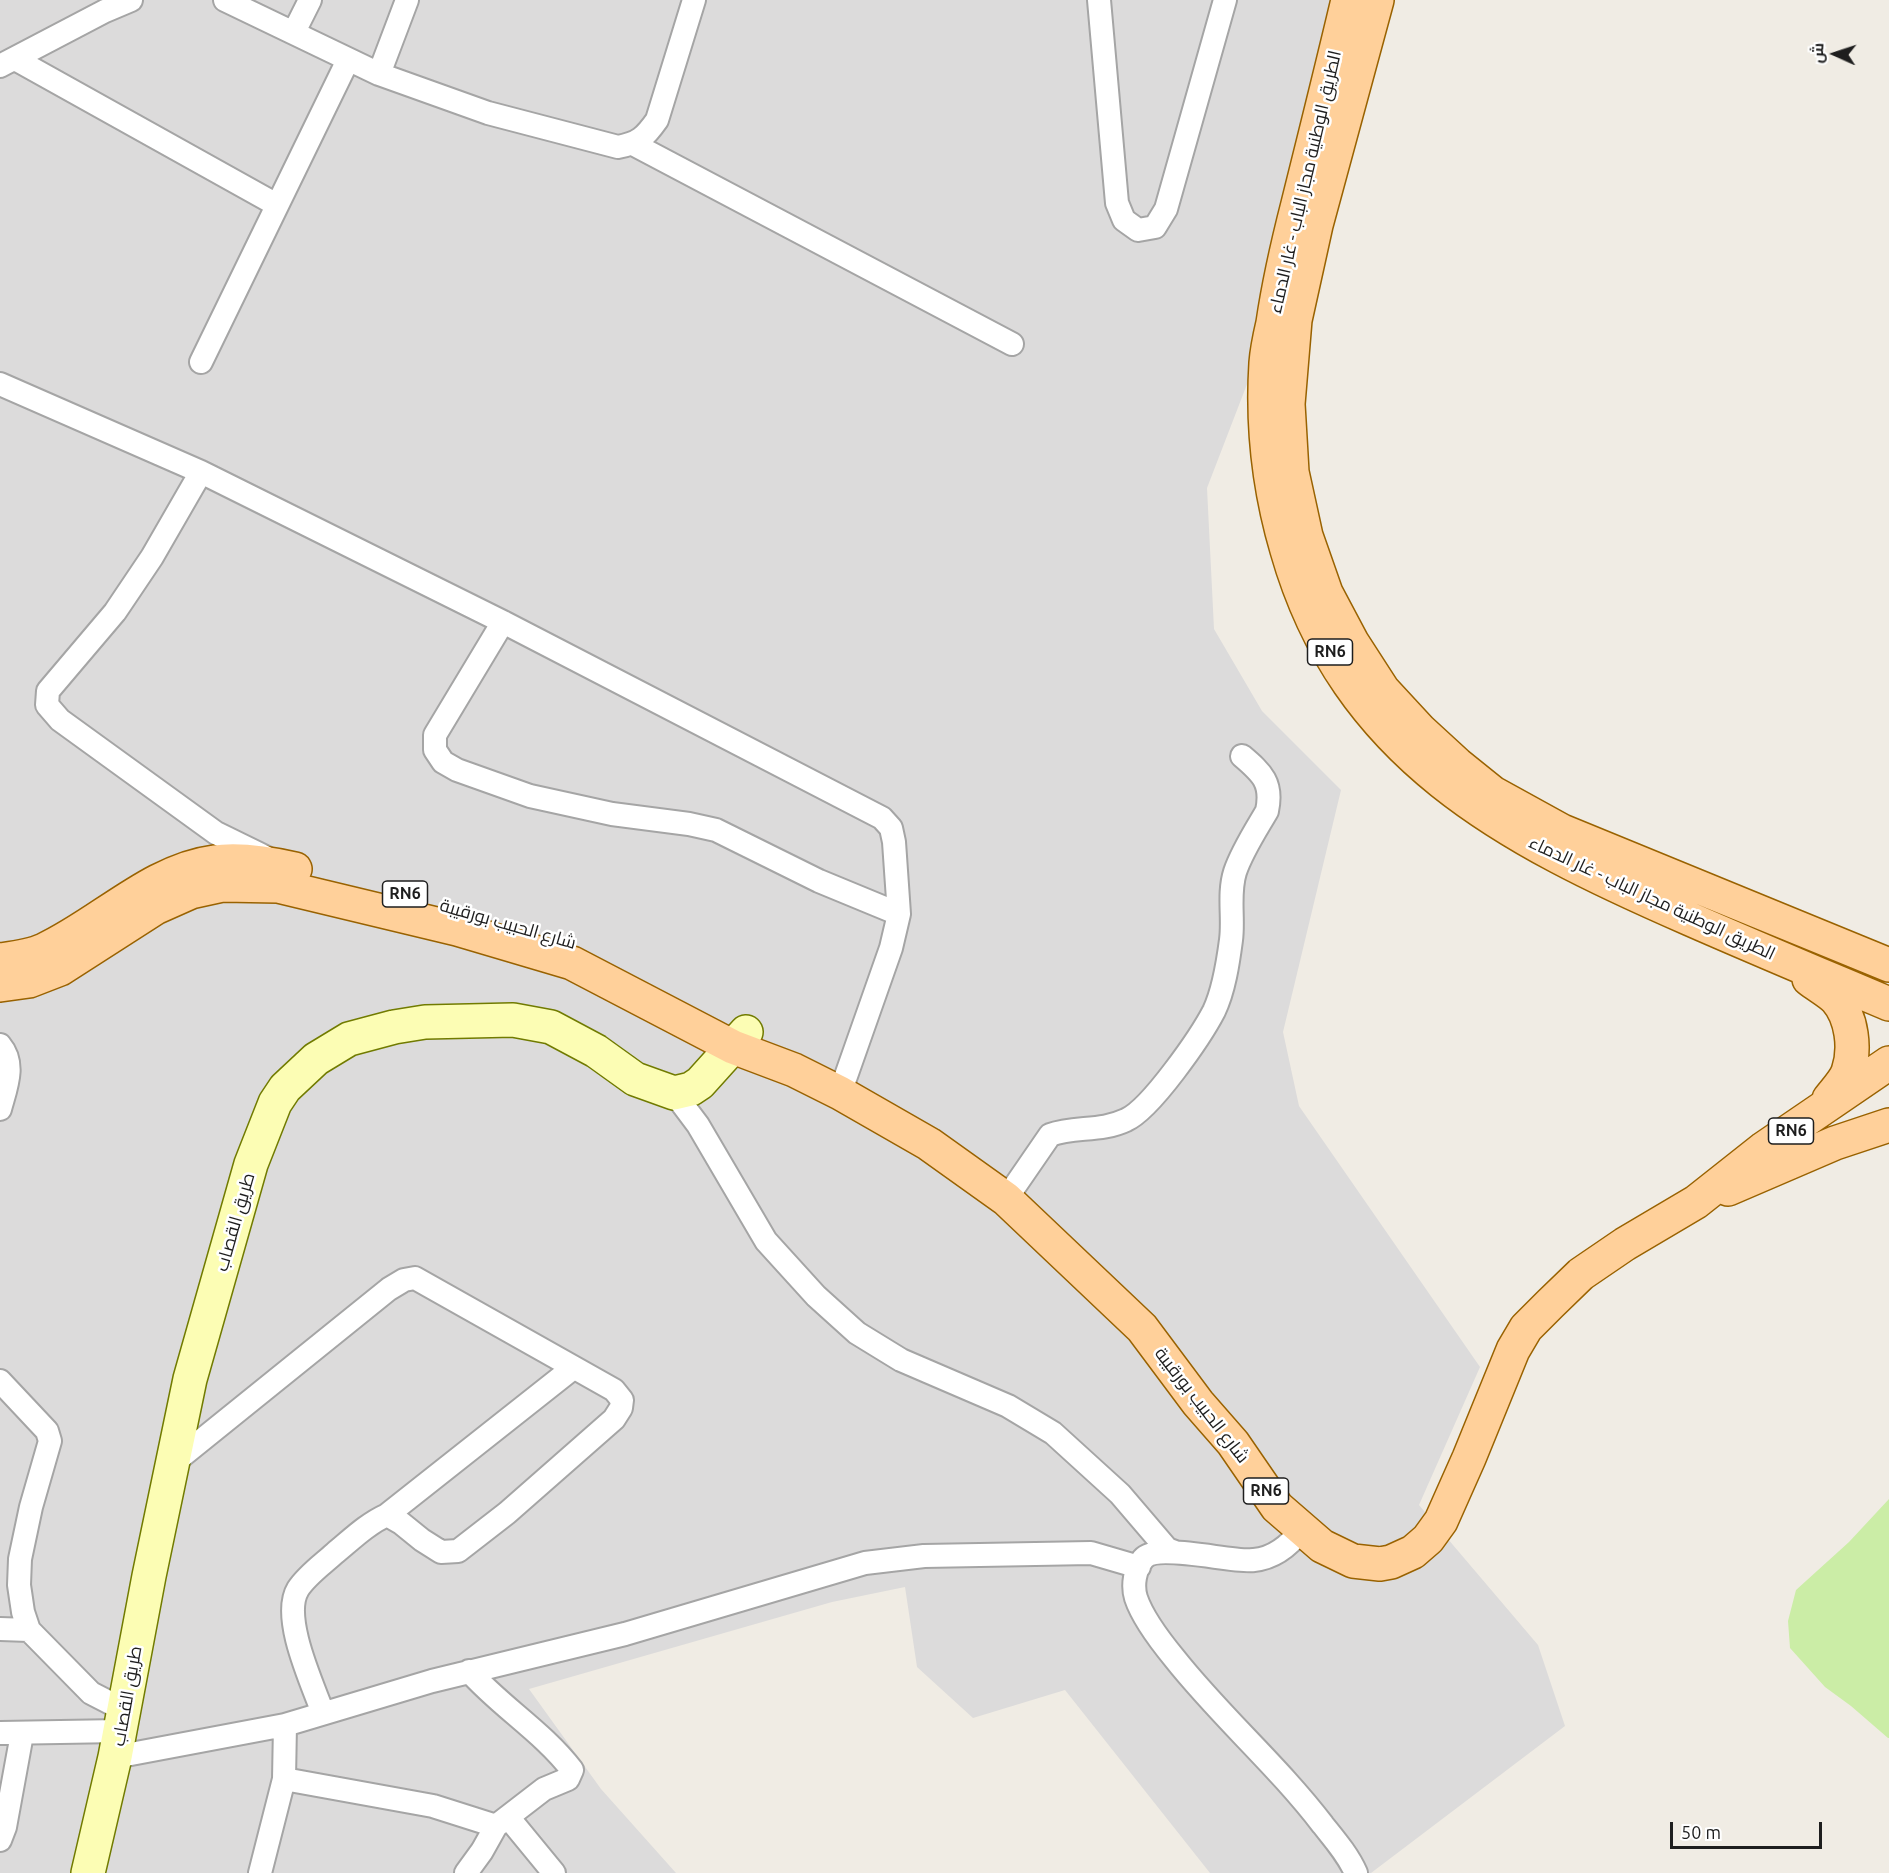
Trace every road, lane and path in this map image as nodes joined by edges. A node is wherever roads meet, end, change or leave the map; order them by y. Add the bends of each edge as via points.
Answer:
1 (131, 0) edge
2 (225, 0) edge
3 (310, 0) edge
4 (407, 0) edge
5 (694, 0) edge
6 (1099, 0) edge
7 (1225, 0) edge
8 (1348, 0) edge
9 (1377, 0) edge
10 (294, 32) junction
11 (348, 60) junction
12 (7, 63) edge
13 (379, 74) junction
14 (633, 144) junction
15 (277, 206) junction
16 (1012, 344) dead end
17 (201, 362) dead end
18 (0, 384) edge
19 (201, 472) junction
20 (503, 622) junction
21 (1242, 756) dead end
22 (1617, 855) junction
23 (285, 867) junction
24 (899, 914) junction
25 (1889, 948) edge
26 (0, 960) edge
27 (1784, 960) junction
28 (1889, 965) edge
29 (0, 985) edge
30 (1889, 1004) edge
31 (740, 1040) junction
32 (0, 1045) edge
33 (1889, 1063) edge
34 (674, 1093) junction
35 (840, 1093) junction
36 (0, 1109) edge
37 (1820, 1112) junction
38 (1889, 1125) edge
39 (1006, 1199) junction
40 (1696, 1202) junction
41 (573, 1368) junction
42 (0, 1381) edge
43 (172, 1464) junction
44 (387, 1515) junction
45 (1302, 1529) junction
46 (1175, 1552) junction
47 (1139, 1567) junction
48 (0, 1629) edge
49 (29, 1630) junction
50 (470, 1671) junction
51 (323, 1713) junction
52 (285, 1725) junction
53 (120, 1733) junction
54 (11, 1734) edge
55 (284, 1779) junction
56 (502, 1821) junction
57 (0, 1840) edge
58 (88, 1873) edge
59 (260, 1873) edge
60 (466, 1873) edge
61 (554, 1873) edge
62 (1356, 1873) edge

1 - 12 street
2 - 10 street
3 - 10 street
4 - 13 street
5 - 14 street via 657,120 648,134
6 - 7 street via 1117,203 1124,220 1138,230 1155,227 1166,209
8 - 27 main road, الطريق الوطنية مجاز الباب - غار الدماء / RN6 via 1282,267 1266,361 1266,441 1278,518 1296,582 1351,688 1413,758 1467,802 1534,845 1642,898
9 - 22 main road, الطريق الوطنية مجاز الباب - غار الدماء / RN6 via 1316,225 1295,320 1288,404 1292,472 1306,536 1326,593 1352,642 1383,690 1420,730 1492,793
10 - 11 street
11 - 13 street
11 - 15 street
12 - 15 street
13 - 14 street via 488,113 618,147
14 - 16 street
15 - 17 street
18 - 19 street
19 - 20 street
19 - 23 street via 115,612 48,692 47,705 60,720 216,833
20 - 24 street via 882,818 891,828 894,842
20 - 24 street via 435,735 435,750 443,762 530,796 716,830 819,881
21 - 39 street via 1262,773 1269,802 1235,873 1231,938 1214,1010 1191,1047 1141,1110 1127,1120 1099,1129 1050,1135
22 - 25 main road via 1737,892
22 - 28 main road, الطريق الوطنية مجاز الباب - غار الدماء / RN6
23 - 26 main road, شارع الحبيب بورقيبة / RN6 via 237,861 182,870 146,887 43,951
23 - 31 main road, شارع الحبيب بورقيبة / RN6 via 532,927 579,944
24 - 35 street via 891,948
27 - 30 main road, الطريق الوطنية مجاز الباب - غار الدماء / RN6
27 - 37 main road via 1836,999 1851,1032 1848,1074
29 - 31 main road, شارع الحبيب بورقيبة / RN6 via 29,981 60,969 155,908 191,892 223,885 278,886 457,929 572,963
31 - 34 main road via 700,1083
31 - 35 main road, شارع الحبيب بورقيبة / RN6
32 - 36 street via 10,1068
33 - 37 main road, شارع الحبيب بورقيبة / RN6
34 - 43 main road, طريق القصاب via 635,1078 551,1027 513,1020 425,1022 394,1027 349,1039 315,1059 275,1103 251,1164 190,1379
34 - 46 street via 698,1125 766,1241 816,1296 857,1333 901,1360 1008,1406 1053,1433 1120,1494 1167,1549
35 - 39 main road, شارع الحبيب بورقيبة / RN6 via 929,1144
37 - 40 main road, شارع الحبيب بورقيبة / RN6 via 1763,1149
38 - 40 main road, شارع الحبيب بورقيبة / RN6 via 1834,1143
39 - 45 main road, شارع الحبيب بورقيبة / RN6 via 1142,1328 1233,1443 1277,1507
40 - 45 main road, شارع الحبيب بورقيبة / RN6 via 1581,1274 1526,1328 1513,1350 1441,1521 1413,1552 1380,1564 1353,1561 1322,1546
41 - 43 street via 415,1278 404,1280 389,1288
41 - 44 street
41 - 44 street via 614,1390 622,1400 621,1408 614,1419 507,1513 458,1551 441,1552
42 - 49 street via 46,1431 50,1441 20,1559 19,1585
43 - 53 main road, طريق القصاب
44 - 51 street via 373,1521 313,1572 298,1590 292,1607 293,1628
45 - 46 street via 1275,1554 1254,1561
46 - 47 street via 1152,1553
47 - 50 street via 1091,1553 924,1556 865,1563 625,1634
47 - 62 street via 1135,1575 1136,1598 1157,1637 1189,1677 1300,1795 1350,1859
48 - 49 street
49 - 53 street via 92,1693
50 - 51 street
50 - 56 street via 552,1746 572,1770 568,1779 544,1789
51 - 52 street
52 - 53 street
52 - 55 street
53 - 54 street
53 - 58 main road, طريق القصاب
54 - 57 street via 5,1827
55 - 56 street
55 - 59 street
56 - 60 street
56 - 61 street

